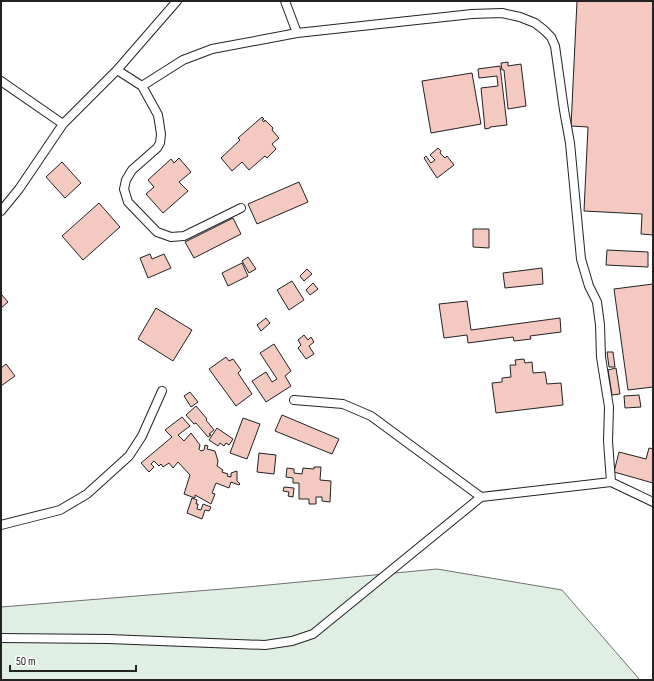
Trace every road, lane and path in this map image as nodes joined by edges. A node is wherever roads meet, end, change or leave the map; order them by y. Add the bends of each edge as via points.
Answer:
1 (177, 1) edge
2 (286, 1) edge
3 (297, 33) junction
4 (117, 70) junction
5 (1, 81) edge
6 (142, 86) junction
7 (63, 124) junction
8 (241, 208) dead end
9 (1, 211) edge
10 (162, 391) dead end
11 (294, 400) dead end
12 (611, 482) junction
13 (482, 497) junction
14 (653, 502) edge
15 (1, 526) edge
16 (1, 638) edge

1 - 4 lane
2 - 3 lane
3 - 6 lane via 212,49 183,60
3 - 12 lane via 502,12 535,23 550,37 555,46 570,143 581,260 597,302 601,357 609,407
4 - 6 lane
4 - 7 lane
5 - 7 lane
6 - 8 lane via 158,115 160,143 132,170 126,180 124,189 128,202 157,232 171,237 184,236
7 - 9 lane
10 - 15 lane via 142,436 129,456 87,494 60,510
11 - 13 lane via 343,404 371,416
12 - 13 lane
12 - 14 lane
13 - 16 lane via 313,634 292,641 265,645

